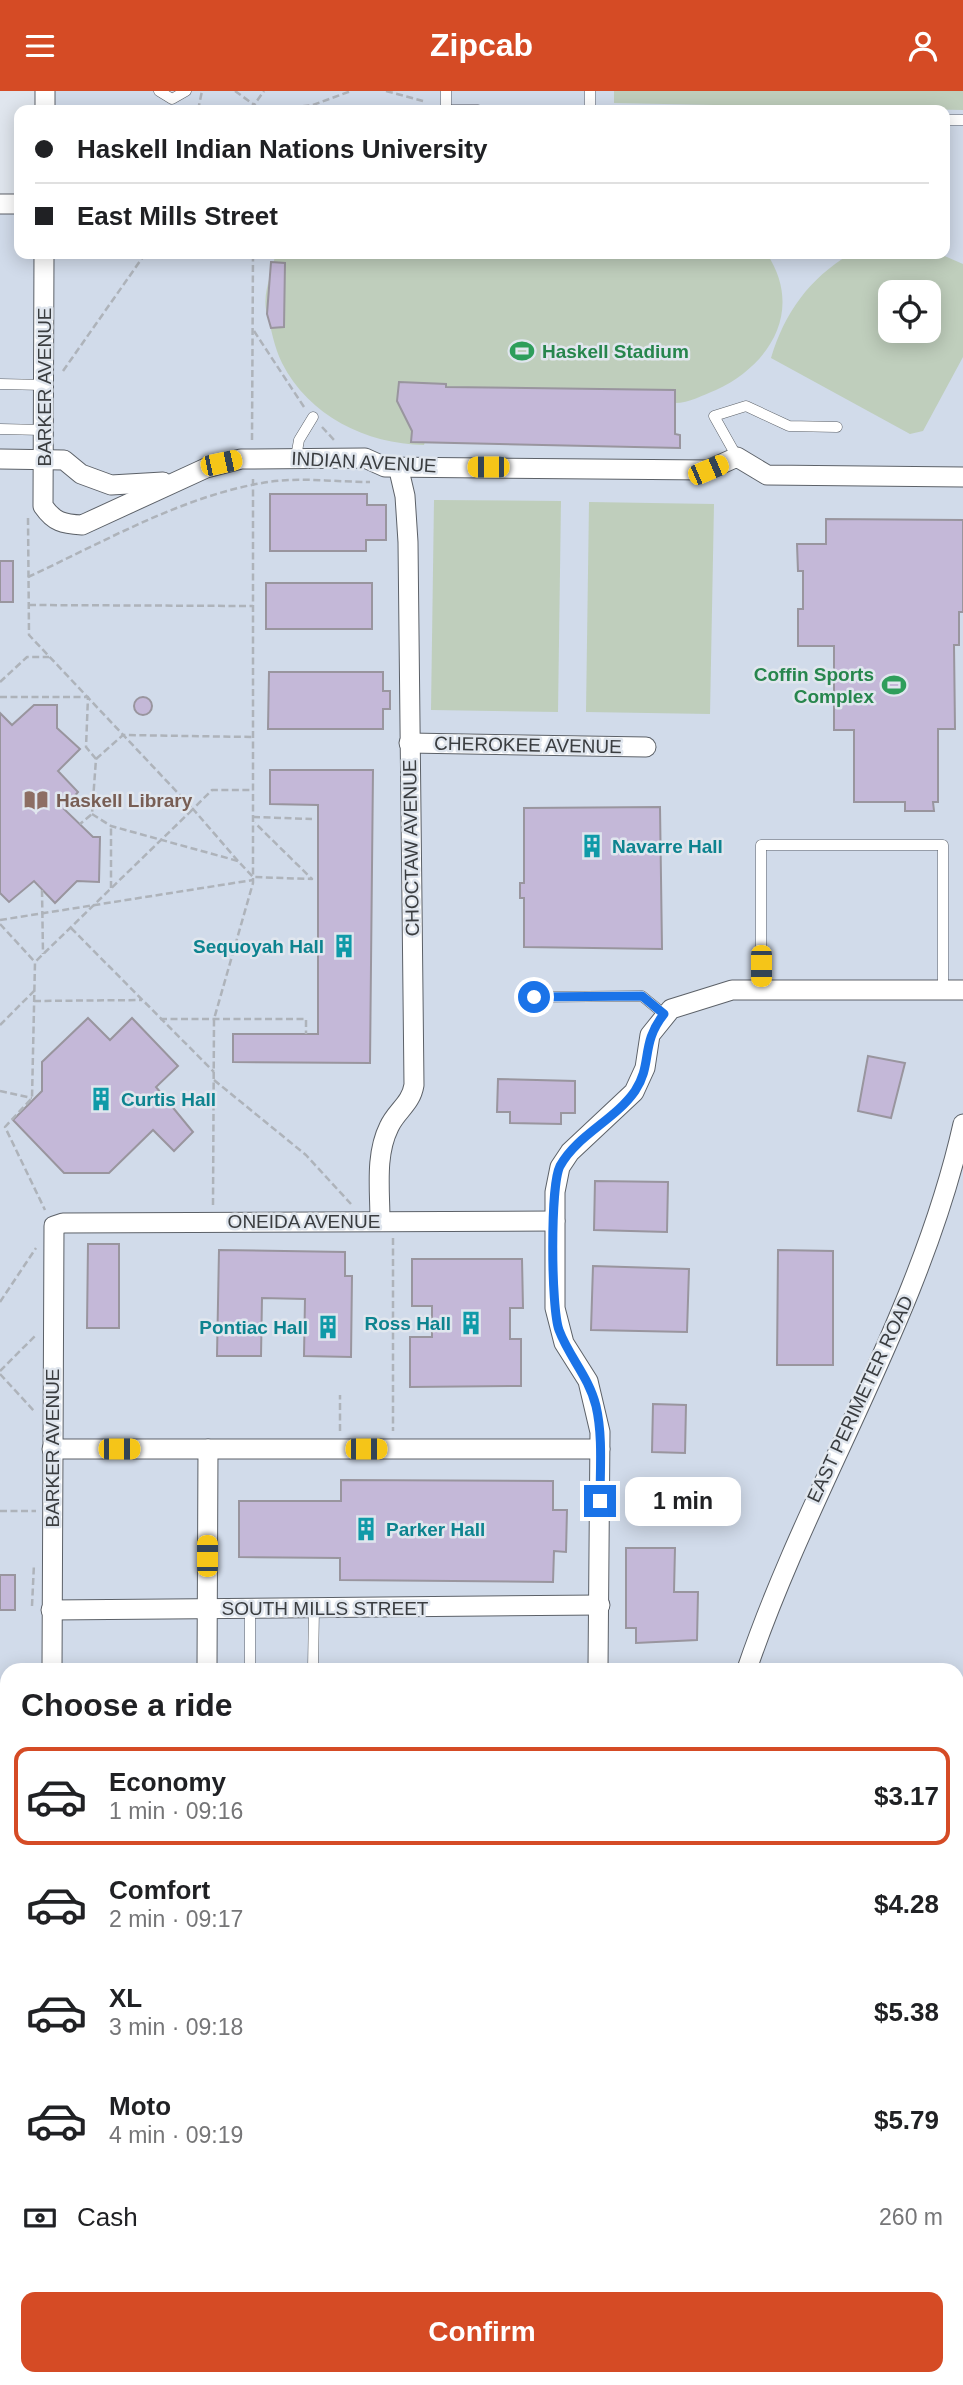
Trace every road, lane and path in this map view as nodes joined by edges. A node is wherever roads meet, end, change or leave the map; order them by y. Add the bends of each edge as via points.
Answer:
1 (159, 91) edge
2 (186, 91) edge
3 (235, 91) edge
4 (264, 91) edge
5 (351, 91) edge
6 (386, 91) edge
7 (423, 101) dead end
8 (254, 105) joint
9 (313, 105) edge
10 (44, 259) edge
11 (141, 259) edge
12 (253, 259) edge
13 (252, 328) junction
14 (61, 373) dead end
15 (0, 384) edge
16 (44, 385) junction
17 (313, 417) junction
18 (837, 427) dead end
19 (0, 429) edge
20 (43, 430) junction
21 (253, 457) junction
22 (296, 457) junction
23 (737, 457) junction
24 (346, 458) junction
25 (0, 459) edge
26 (43, 459) junction
27 (398, 466) junction
28 (963, 477) edge
29 (182, 479) junction
30 (371, 482) dead end
31 (253, 485) junction
32 (28, 508) dead end
33 (50, 517) joint
34 (28, 577) junction
35 (29, 605) junction
36 (253, 606) junction
37 (49, 657) junction
38 (0, 682) edge
39 (0, 697) edge
40 (88, 697) junction
41 (123, 735) junction
42 (253, 737) junction
43 (409, 743) junction
44 (646, 747) dead end
45 (96, 759) junction
46 (253, 790) junction
47 (193, 809) junction
48 (92, 814) junction
49 (253, 819) junction
50 (312, 819) dead end
51 (80, 824) dead end
52 (111, 826) junction
53 (160, 841) junction
54 (239, 862) junction
55 (253, 879) junction
56 (111, 888) junction
57 (42, 890) dead end
58 (94, 906) junction
59 (43, 912) junction
60 (0, 922) edge
61 (71, 928) junction
62 (43, 954) junction
63 (35, 962) junction
64 (35, 990) junction
65 (761, 990) junction
66 (943, 990) junction
67 (963, 990) edge
68 (534, 997) dead end
69 (142, 1000) junction
70 (34, 1001) junction
71 (664, 1014) junction
72 (160, 1019) junction
73 (214, 1019) junction
74 (0, 1025) edge
75 (306, 1034) dead end
76 (215, 1073) junction
77 (214, 1080) junction
78 (0, 1091) edge
79 (32, 1098) junction
80 (963, 1124) edge
81 (51, 1221) junction
82 (381, 1221) junction
83 (555, 1221) junction
84 (212, 1222) junction
85 (40, 1255) dead end
86 (0, 1303) edge
87 (40, 1343) dead end
88 (0, 1372) edge
89 (340, 1395) dead end
90 (40, 1405) dead end
91 (52, 1449) junction
92 (208, 1449) junction
93 (340, 1449) junction
94 (393, 1449) junction
95 (600, 1449) junction
96 (0, 1511) edge
97 (40, 1511) dead end
98 (36, 1561) dead end
99 (600, 1605) junction
100 (42, 1608) junction
101 (314, 1608) junction
102 (207, 1609) junction
103 (250, 1609) junction
104 (51, 1663) edge
105 (206, 1663) edge
106 (250, 1663) edge
107 (313, 1663) edge
108 (598, 1663) edge
109 (749, 1663) edge

1 - 2 lane via 172,99
3 - 8 path
4 - 8 path
5 - 9 path
6 - 7 path
10 - 16 street, BARKER AVENUE
11 - 14 path
12 - 13 path
13 - 17 path
13 - 21 path
15 - 16 lane
16 - 20 street, BARKER AVENUE
17 - 22 lane via 299,440
17 - 24 path
18 - 23 lane via 789,426 746,406 714,416
19 - 20 lane
20 - 26 street, BARKER AVENUE
21 - 22 street, INDIAN AVENUE
21 - 29 street, INDIAN AVENUE via 221,463
21 - 31 path
22 - 24 street, INDIAN AVENUE
23 - 27 street, INDIAN AVENUE via 708,470
23 - 28 street via 767,475
24 - 27 street, INDIAN AVENUE
25 - 26 street, INDIAN AVENUE
26 - 29 street, INDIAN AVENUE via 64,460 81,474 111,485
26 - 33 street, BARKER AVENUE via 43,506
27 - 43 street, CHOCTAW AVENUE via 408,542
29 - 33 street, INDIAN AVENUE via 82,525 62,524
30 - 31 path
31 - 34 path via 183,506
31 - 36 path
32 - 34 path
34 - 35 path
35 - 36 path
35 - 37 path via 29,635
36 - 42 path
37 - 38 path via 27,657
37 - 40 path
39 - 40 path
40 - 41 path
40 - 45 path via 86,747
41 - 42 path
41 - 45 path
41 - 47 path
42 - 46 path
43 - 44 street, CHEROKEE AVENUE
43 - 82 street, CHOCTAW AVENUE via 414,1086 383,1142
45 - 48 path
46 - 47 path via 212,790
46 - 49 path
47 - 53 path
47 - 54 path
48 - 51 path
48 - 52 path
49 - 50 path
49 - 55 path
49 - 55 path via 312,879
52 - 53 path
52 - 56 path
53 - 54 path
53 - 56 path
54 - 55 path
55 - 58 path
55 - 73 path
56 - 58 path
57 - 59 path
58 - 59 path
58 - 61 path
59 - 60 path
59 - 62 path
60 - 63 path
61 - 62 path
61 - 69 path
62 - 63 path
63 - 64 path
64 - 70 path
64 - 74 path
65 - 66 street
65 - 66 lane via 761,845 943,845
65 - 71 street via 732,990
66 - 67 street
68 - 71 lane via 642,996
69 - 70 path
69 - 72 path
70 - 79 path
71 - 83 street via 650,1035 645,1068 634,1092 560,1167
72 - 73 path
72 - 76 path
73 - 75 path via 306,1019
73 - 76 path
76 - 77 path
77 - 82 path
77 - 84 path
78 - 79 path
79 - 81 path via 5,1127
80 - 109 street, EAST PERIMETER ROAD via 916,1277 802,1526
81 - 84 street, ONEIDA AVENUE
81 - 91 street, BARKER AVENUE
82 - 83 street, ONEIDA AVENUE
82 - 84 street, ONEIDA AVENUE
82 - 94 path
83 - 95 street via 558,1326 588,1381 596,1406
85 - 86 path via 40,1242
87 - 88 path via 40,1331
88 - 90 path via 40,1417
89 - 93 path
91 - 92 street
91 - 100 street, BARKER AVENUE
92 - 93 street
92 - 102 street
93 - 94 street
94 - 95 street
95 - 99 street
96 - 97 path
98 - 100 path via 32,1567
99 - 101 street, SOUTH MILLS STREET
99 - 108 street
100 - 102 street, SOUTH MILLS STREET
100 - 104 street, BARKER AVENUE
101 - 103 street, SOUTH MILLS STREET
101 - 107 lane
102 - 103 street, SOUTH MILLS STREET
102 - 105 street
103 - 106 lane

